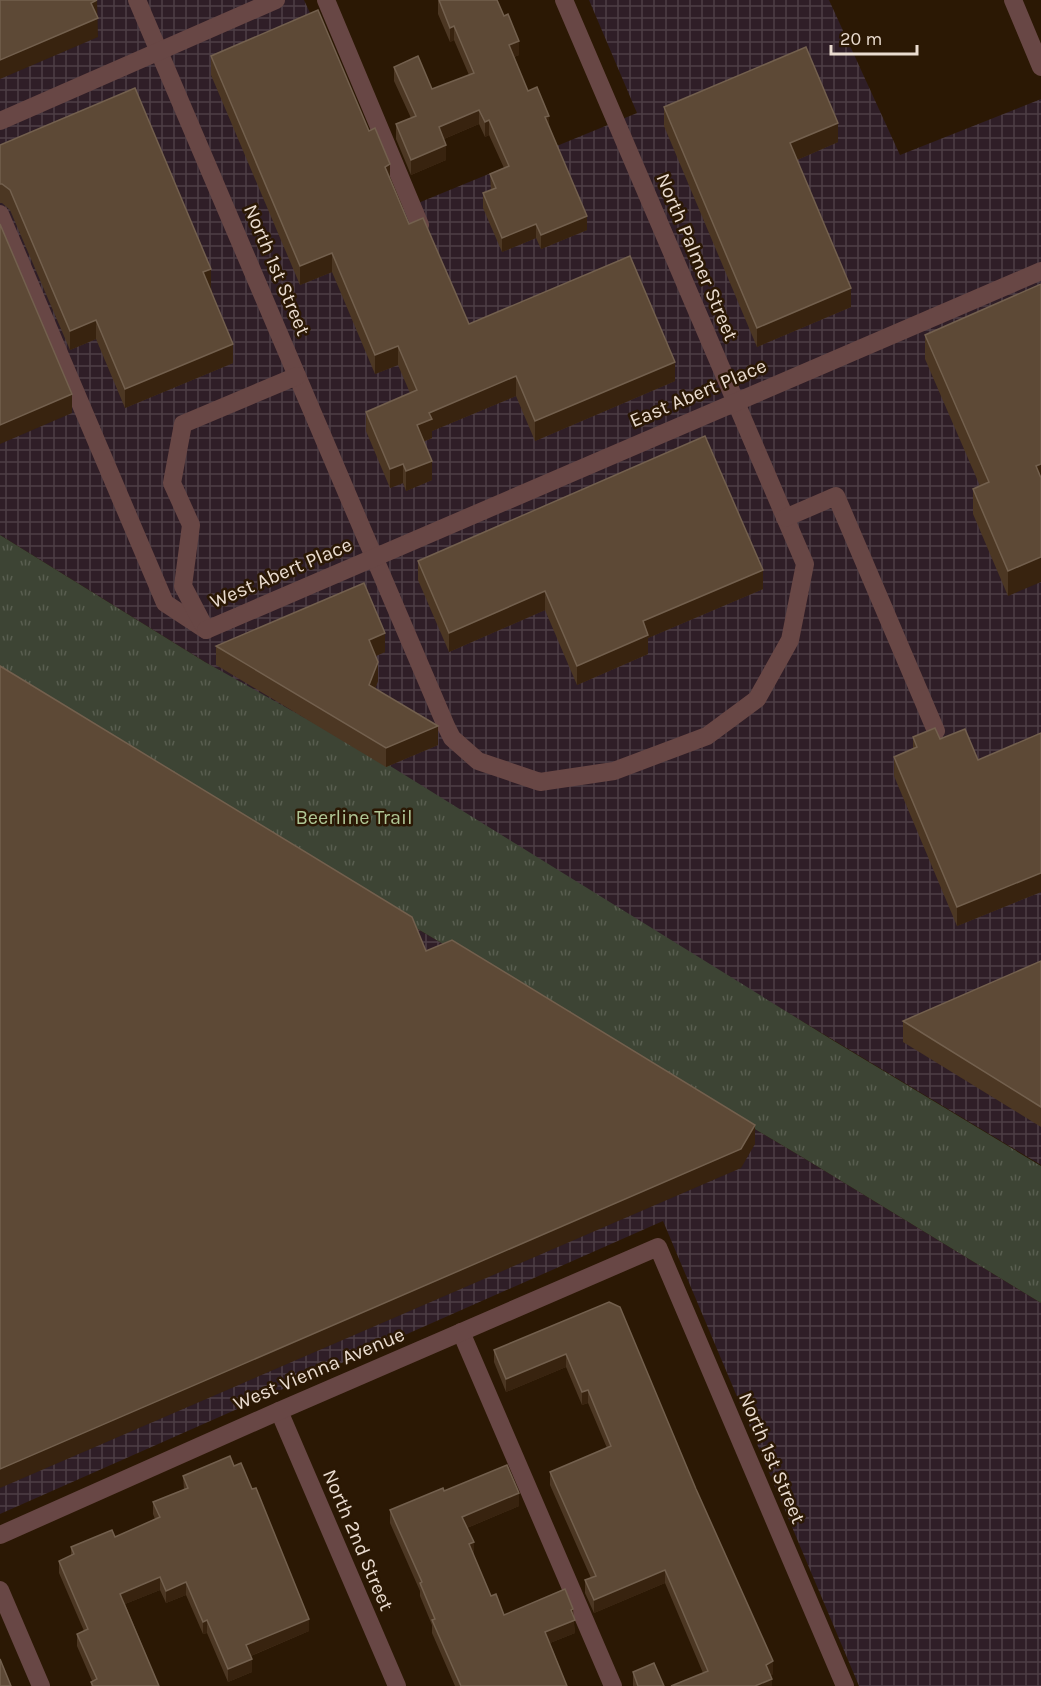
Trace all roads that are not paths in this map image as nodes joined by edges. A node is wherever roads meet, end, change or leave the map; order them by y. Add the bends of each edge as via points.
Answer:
1 (137, 0) edge
2 (276, 0) edge
3 (326, 0) edge
4 (564, 0) edge
5 (1012, 0) edge
6 (159, 51) junction
7 (1041, 67) edge
8 (0, 121) edge
9 (0, 214) edge
10 (420, 225) edge
11 (1041, 270) edge
12 (297, 375) junction
13 (735, 402) junction
14 (785, 518) junction
15 (373, 558) junction
16 (805, 564) joint
17 (206, 630) junction
18 (936, 731) edge
19 (658, 1247) joint
20 (461, 1332) junction
21 (279, 1411) junction
22 (0, 1534) edge
23 (0, 1590) edge
24 (41, 1686) edge
25 (396, 1686) edge
26 (614, 1686) edge
27 (844, 1686) edge

1 - 6 street, North 1st Street
2 - 6 street
3 - 10 street
4 - 13 street, North Palmer Street
5 - 7 street
6 - 8 street
6 - 12 street, North 1st Street
9 - 17 street via 165,603
11 - 13 street, East Abert Place
12 - 15 street, North 1st Street
12 - 17 street via 183,424 172,483 191,525 183,586
13 - 14 street, North Palmer Street
13 - 15 street, East Abert Place
14 - 16 street, North Palmer Street
14 - 18 street via 836,496
15 - 16 street, North 1st Street via 452,738 478,761 540,782 614,771 707,736 757,699 790,640
15 - 17 street, West Abert Place
19 - 20 street, West Vienna Avenue
19 - 27 street, North 1st Street
20 - 21 street, West Vienna Avenue
20 - 26 street
21 - 22 street, West Vienna Avenue
21 - 25 street, North 2nd Street
23 - 24 street

